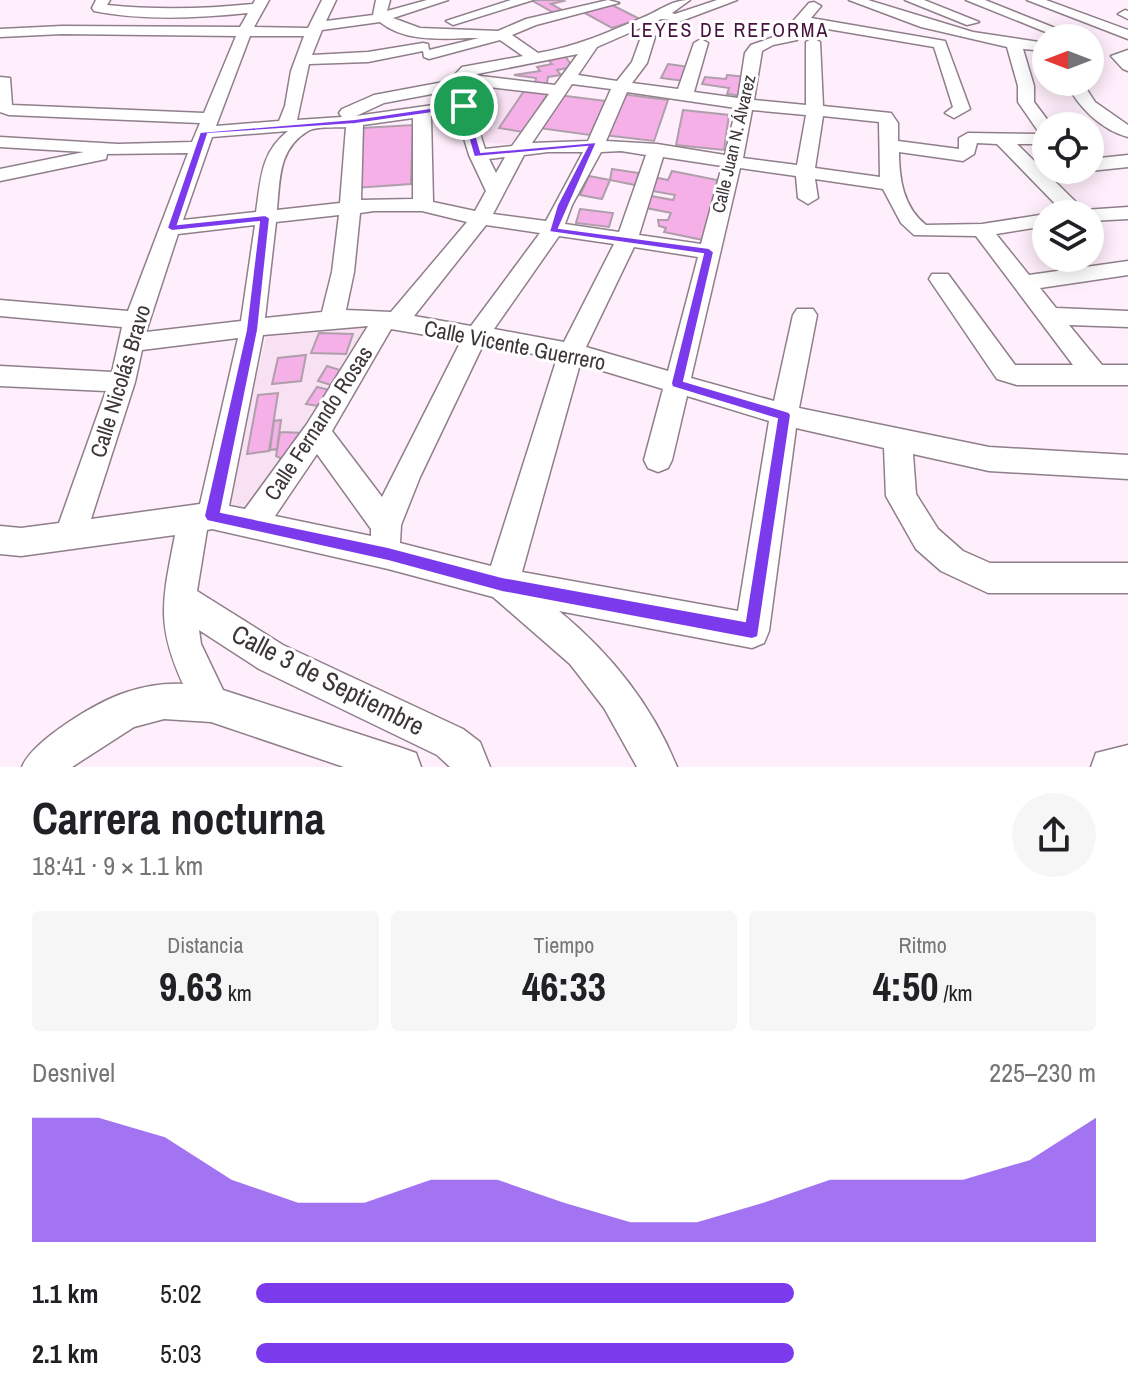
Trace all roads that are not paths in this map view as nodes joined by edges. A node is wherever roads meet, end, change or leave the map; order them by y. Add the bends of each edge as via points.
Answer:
1 (103, 0) edge
2 (329, 0) edge
3 (383, 0) edge
4 (526, 0) edge
5 (592, 0) edge
6 (730, 0) edge
7 (856, 0) edge
8 (912, 0) edge
9 (976, 0) edge
10 (1034, 0) edge
11 (432, 1) edge
12 (680, 1) edge
13 (259, 4) edge
14 (810, 7) edge
15 (943, 11) junction
16 (885, 12) junction
17 (846, 14) dead end
18 (1127, 14) edge
19 (639, 16) junction
20 (926, 16) dead end
21 (381, 18) junction
22 (453, 21) junction
23 (1090, 21) junction
24 (361, 23) junction
25 (1032, 24) edge
26 (1076, 24) edge
27 (313, 29) junction
28 (409, 29) junction
29 (0, 33) edge
30 (244, 33) junction
31 (474, 35) junction
32 (501, 35) junction
33 (1128, 35) edge
34 (946, 38) junction
35 (813, 42) dead end
36 (701, 43) dead end
37 (1021, 45) junction
38 (1032, 46) edge
39 (588, 49) junction
40 (429, 54) junction
41 (368, 57) junction
42 (535, 59) junction
43 (303, 60) junction
44 (4, 81) dead end
45 (457, 82) junction
46 (562, 84) junction
47 (621, 86) junction
48 (684, 96) junction
49 (1080, 96) edge
50 (745, 104) junction
51 (464, 106) junction
52 (815, 111) junction
53 (1033, 112) edge
54 (422, 113) junction
55 (954, 113) dead end
56 (355, 121) junction
57 (330, 122) junction
58 (295, 124) junction
59 (1127, 131) edge
60 (204, 132) junction
61 (1104, 134) edge
62 (1032, 139) edge
63 (1003, 140) junction
64 (0, 142) edge
65 (593, 144) junction
66 (888, 145) junction
67 (118, 149) junction
68 (657, 149) junction
69 (518, 150) junction
70 (478, 155) junction
71 (1128, 161) edge
72 (732, 164) junction
73 (1104, 164) edge
74 (805, 173) junction
75 (1032, 173) edge
76 (0, 175) edge
77 (890, 184) junction
78 (1044, 184) edge
79 (496, 192) junction
80 (808, 198) dead end
81 (1061, 200) edge
82 (423, 205) junction
83 (349, 207) junction
84 (1128, 213) edge
85 (1104, 214) edge
86 (265, 218) junction
87 (481, 218) junction
88 (1032, 222) edge
89 (172, 228) junction
90 (553, 230) junction
91 (982, 230) junction
92 (626, 241) junction
93 (709, 252) junction
94 (1128, 268) edge
95 (940, 279) dead end
96 (1025, 283) junction
97 (0, 308) edge
98 (805, 315) dead end
99 (1052, 316) junction
100 (332, 319) junction
101 (1128, 319) edge
102 (391, 321) junction
103 (252, 330) junction
104 (134, 331) junction
105 (476, 336) junction
106 (571, 352) junction
107 (1094, 374) junction
108 (1128, 375) edge
109 (0, 376) edge
110 (122, 382) junction
111 (677, 383) junction
112 (784, 415) junction
113 (317, 432) junction
114 (898, 439) junction
115 (658, 460) dead end
116 (1128, 467) edge
117 (203, 517) junction
118 (251, 525) junction
119 (70, 535) junction
120 (0, 540) edge
121 (387, 540) junction
122 (1128, 578) edge
123 (502, 584) junction
124 (179, 598) junction
125 (211, 704) junction
126 (377, 764) edge
127 (1128, 764) edge
128 (41, 767) edge
129 (471, 767) edge
130 (658, 767) edge
131 (1110, 767) edge

1 - 13 street via 98,6 108,9 210,12
2 - 27 street
3 - 21 street
4 - 22 street
5 - 19 street
6 - 19 street via 676,18
7 - 16 street
8 - 15 street
9 - 15 street
9 - 25 street
10 - 23 street
11 - 21 street
11 - 22 street
12 - 19 street
13 - 30 street, Calle Nicolás Bravo
14 - 34 street
14 - 50 street, Calle Juan N. Álvarez via 789,34 792,37 753,50
15 - 20 street
15 - 37 street
16 - 17 street
16 - 34 street
18 - 23 street
19 - 32 street via 531,22
19 - 39 street
19 - 47 street via 639,63
21 - 24 street
21 - 28 street
22 - 31 street
23 - 26 street
23 - 33 street
24 - 27 street
24 - 41 street
27 - 30 street
27 - 43 street
28 - 31 street
28 - 40 street
29 - 30 street
30 - 60 street, Calle Nicolás Bravo
31 - 32 street
32 - 40 street
32 - 42 street
34 - 37 street via 980,36
34 - 55 street via 962,109
35 - 52 street
36 - 48 street
37 - 38 street
37 - 53 street via 1026,102
39 - 42 street
39 - 46 street, Calle Fernando Rosas
40 - 41 street
41 - 43 street
42 - 45 street via 468,70
43 - 58 street
44 - 60 street via 3,107 9,110
45 - 46 street
45 - 51 street
45 - 57 street via 380,99
46 - 47 street
46 - 69 street, Calle Fernando Rosas
47 - 48 street
47 - 65 street
48 - 50 street
49 - 59 street
50 - 52 street
50 - 72 street, Calle Juan N. Álvarez
51 - 54 street
51 - 70 street
52 - 66 street via 885,117
52 - 74 street
54 - 56 street
54 - 82 street
56 - 57 street
56 - 83 street
57 - 58 street
58 - 60 street
58 - 86 street via 277,149
59 - 61 street
60 - 67 street
60 - 89 street, Calle Nicolás Bravo
62 - 63 street
63 - 66 street via 968,138 963,155
63 - 75 street
64 - 67 street
65 - 68 street
65 - 69 street
65 - 90 street
66 - 77 street
67 - 76 street
68 - 72 street
68 - 92 street
69 - 70 street
69 - 79 street, Calle Fernando Rosas
70 - 79 street
71 - 73 street
72 - 74 street
72 - 93 street, Calle Juan N. Álvarez
74 - 77 street
74 - 80 street
77 - 91 street via 921,231
78 - 81 street
79 - 87 street, Calle Fernando Rosas
82 - 83 street
82 - 87 street
83 - 86 street
83 - 100 street
84 - 85 street
86 - 89 street
86 - 103 street
87 - 90 street
87 - 102 street, Calle Fernando Rosas
88 - 91 street
89 - 104 street, Calle Nicolás Bravo
90 - 92 street
90 - 105 street
91 - 96 street
92 - 93 street
92 - 106 street
93 - 111 street, Calle Juan N. Álvarez
94 - 96 street
95 - 107 street via 1006,372
96 - 99 street
97 - 104 street, Calle Vicente Guerrero
98 - 112 street
99 - 101 street
99 - 107 street
100 - 102 street, Calle Vicente Guerrero
100 - 103 street, Calle Vicente Guerrero
102 - 105 street, Calle Vicente Guerrero
102 - 113 street, Calle Fernando Rosas
103 - 104 street, Calle Vicente Guerrero
103 - 117 street
104 - 110 street, Calle Nicolás Bravo
105 - 106 street, Calle Vicente Guerrero
105 - 121 street via 405,477
106 - 111 street, Calle Vicente Guerrero
106 - 123 street
107 - 108 street
109 - 110 street
110 - 119 street, Calle Nicolás Bravo
111 - 112 street, Calle Vicente Guerrero
111 - 115 street, Calle Juan N. Álvarez
112 - 114 street, Calle Vicente Guerrero
112 - 123 street via 752,631
113 - 118 street, Calle Fernando Rosas
113 - 121 street
114 - 116 street, Calle Vicente Guerrero via 989,459
114 - 122 street via 901,496 927,539 952,561 988,578
117 - 118 street
117 - 119 street
117 - 124 street
118 - 121 street
119 - 120 street
121 - 123 street
123 - 130 street via 582,652 617,695
124 - 125 street via 184,647
124 - 129 street, Calle 3 de Septiembre via 271,657 450,742
125 - 126 street
125 - 128 street via 164,701 127,710
127 - 131 street

